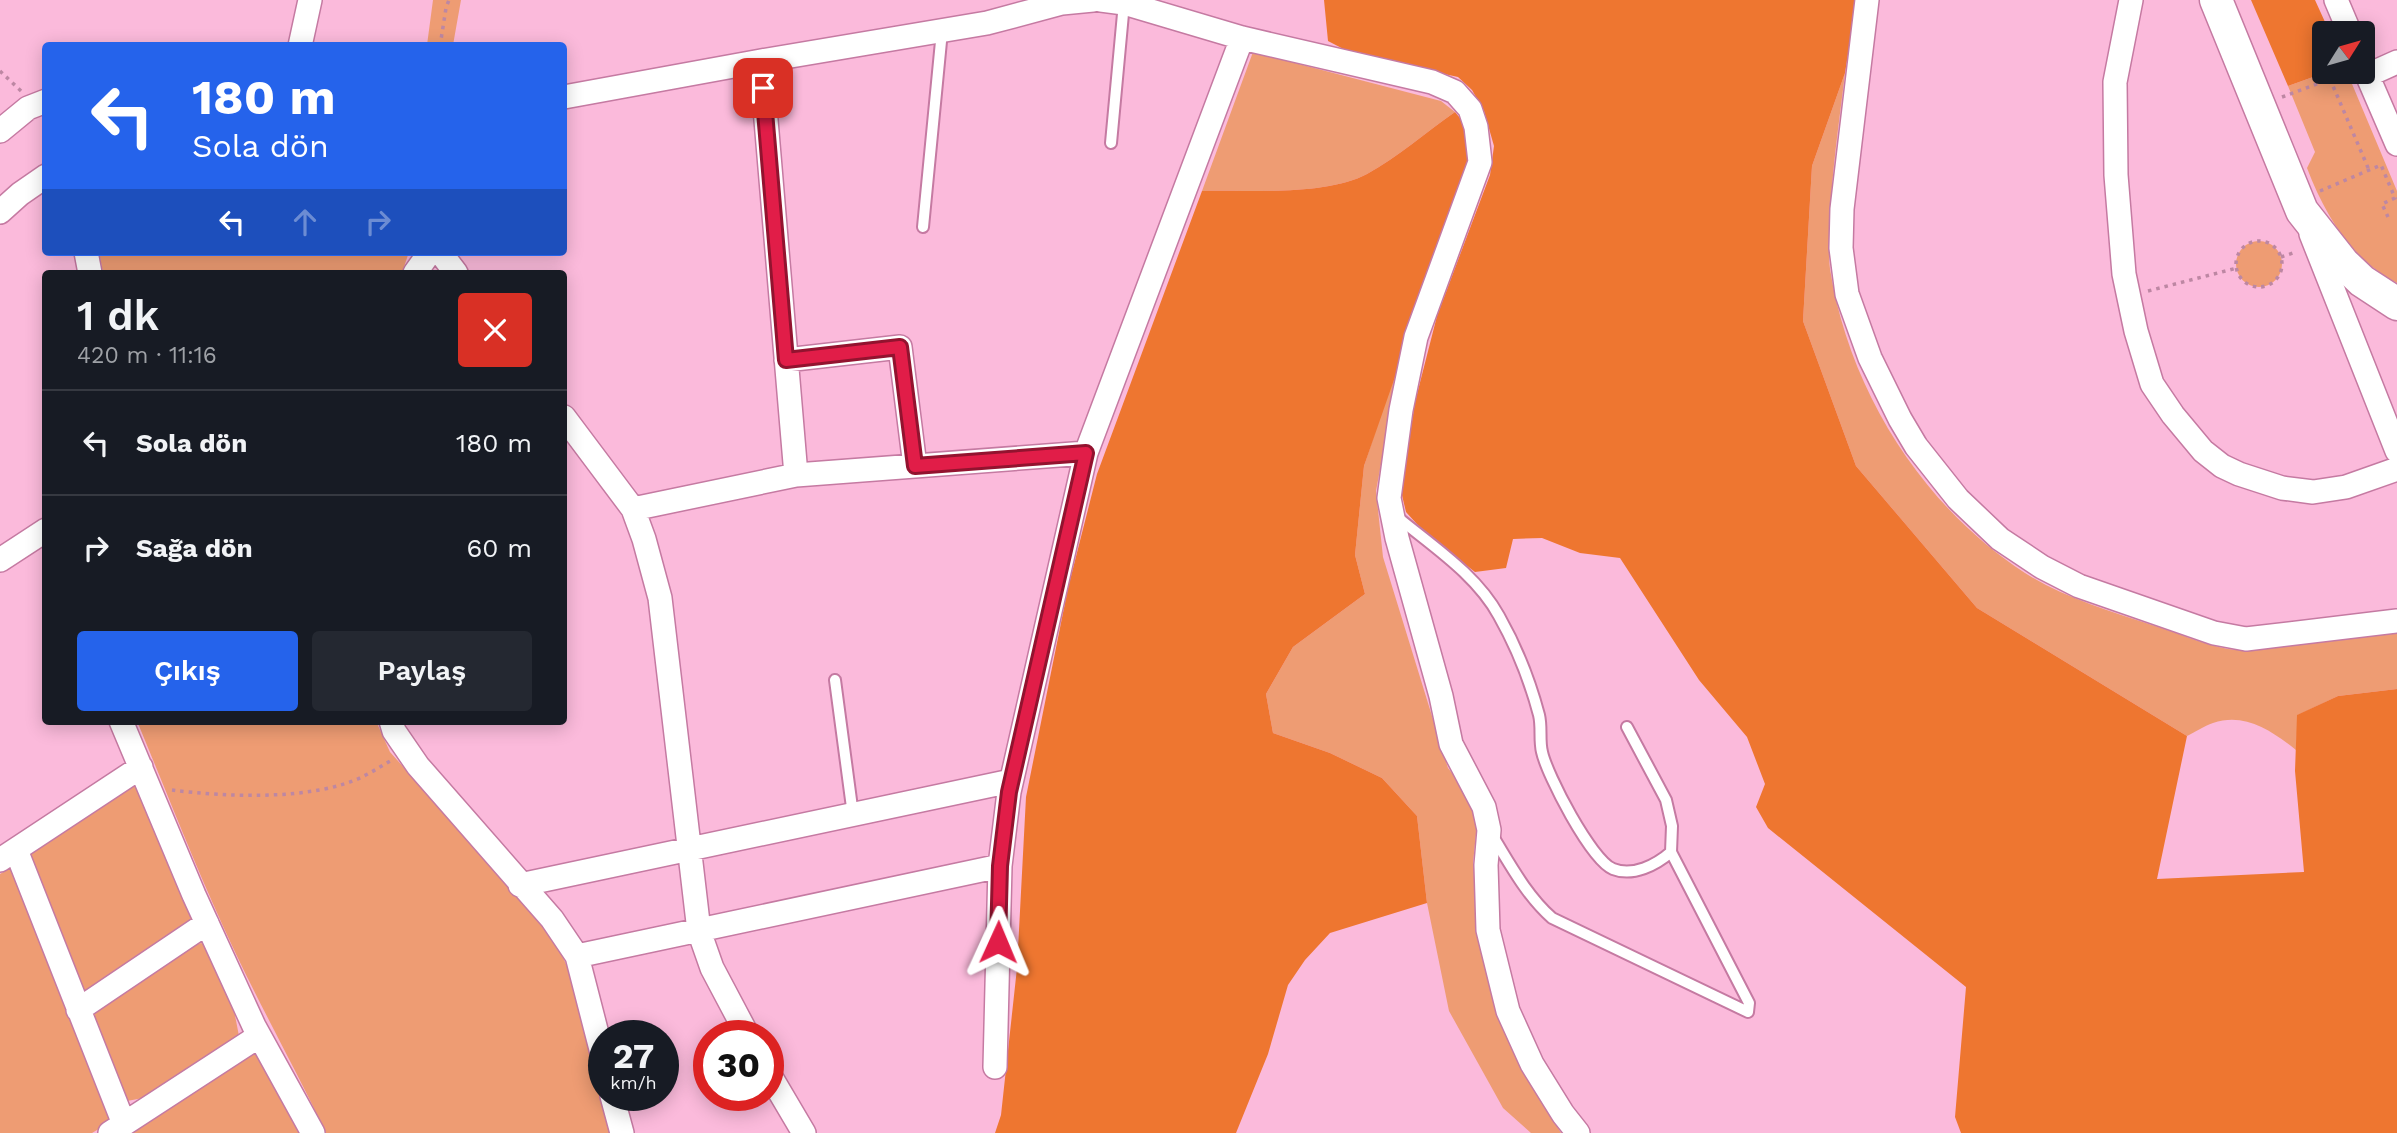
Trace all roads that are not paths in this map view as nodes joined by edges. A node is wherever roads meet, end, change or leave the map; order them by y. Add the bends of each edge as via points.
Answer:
1 (310, 0) edge
2 (1093, 0) edge
3 (1101, 0) edge
4 (1867, 0) edge
5 (2131, 0) edge
6 (2216, 0) edge
7 (2336, 0) edge
8 (1124, 3) junction
9 (2345, 21) edge
10 (942, 31) junction
11 (1242, 37) junction
12 (301, 42) edge
13 (761, 61) junction
14 (2397, 62) edge
15 (2375, 67) edge
16 (2367, 84) edge
17 (567, 96) edge
18 (39, 103) edge
19 (0, 131) edge
20 (1111, 143) dead end
21 (2397, 144) edge
22 (42, 179) edge
23 (2300, 206) junction
24 (0, 212) edge
25 (923, 228) dead end
26 (443, 256) edge
27 (454, 270) edge
28 (2397, 304) edge
29 (786, 360) junction
30 (567, 422) edge
31 (2397, 451) edge
32 (1086, 453) junction
33 (915, 466) junction
34 (2397, 469) edge
35 (796, 475) junction
36 (633, 509) junction
37 (1392, 513) junction
38 (42, 533) edge
39 (0, 560) edge
40 (2397, 621) edge
41 (835, 680) dead end
42 (123, 725) edge
43 (393, 725) edge
44 (1627, 727) dead end
45 (145, 777) junction
46 (1011, 781) junction
47 (853, 815) junction
48 (1489, 830) junction
49 (690, 850) junction
50 (1671, 852) junction
51 (8, 855) edge
52 (1000, 866) junction
53 (520, 885) junction
54 (207, 923) junction
55 (699, 931) junction
56 (577, 956) junction
57 (78, 1010) junction
58 (593, 1020) edge
59 (740, 1020) edge
60 (259, 1036) junction
61 (995, 1067) dead end
62 (784, 1099) edge
63 (616, 1111) edge
64 (117, 1128) edge
65 (313, 1133) edge
66 (622, 1133) edge
67 (804, 1133) edge
68 (1578, 1133) edge

1 - 12 street
2 - 10 street
3 - 8 street
4 - 40 street via 1842,209 1844,283 1865,345 1895,410 1916,446 1958,499 2000,539 2053,573 2214,633 2246,639
5 - 34 street via 2115,82 2116,175 2124,274 2152,384 2203,451 2238,474 2313,492 2346,487
6 - 23 street
7 - 9 street
8 - 11 street
8 - 20 lane
10 - 13 street
10 - 25 lane
11 - 32 street
11 - 37 street via 1432,82 1455,92 1470,109 1476,127 1480,162 1416,337 1394,460 1389,498
13 - 17 street
13 - 29 street
14 - 15 street
16 - 21 street
18 - 19 street
22 - 24 street
23 - 28 street via 2343,263
23 - 31 street
26 - 27 street
29 - 33 street via 900,347
29 - 35 street
30 - 36 street
32 - 33 street
32 - 46 street
33 - 35 street
35 - 36 street
36 - 49 street via 660,598
37 - 48 street via 1451,744 1484,807
37 - 50 lane via 1478,585 1495,609 1527,680 1550,775 1599,858 1611,868 1625,871 1644,869
38 - 39 street
41 - 47 lane
42 - 45 street
43 - 53 street via 407,751
44 - 50 lane via 1666,800
45 - 51 street
45 - 54 street
46 - 47 street
46 - 52 street
47 - 49 street
48 - 50 lane via 1538,906 1552,918 1748,1012 1749,1003
48 - 68 street via 1488,930 1508,1012 1532,1063
49 - 53 street
49 - 55 street
51 - 57 street
52 - 55 street
52 - 61 street
53 - 56 street via 552,919
54 - 57 street
54 - 60 street
55 - 56 street
55 - 59 street via 712,968
56 - 58 street
57 - 64 street
60 - 64 street
60 - 65 street
62 - 67 street
63 - 66 street

